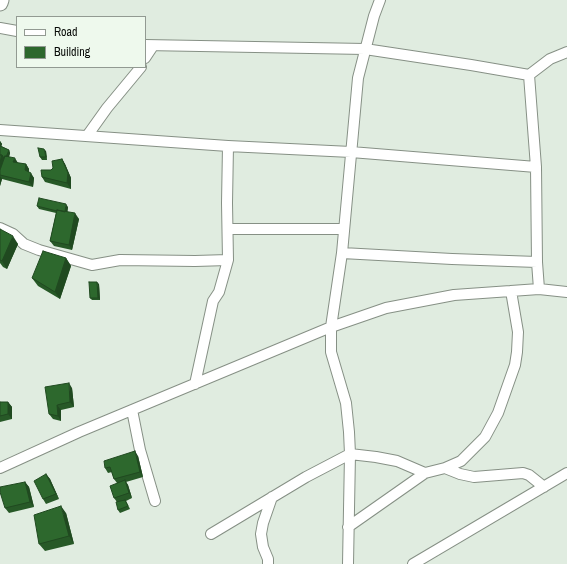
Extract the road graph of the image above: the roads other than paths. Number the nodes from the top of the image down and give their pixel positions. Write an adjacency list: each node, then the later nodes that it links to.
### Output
1 (1, 0): 3 (street)
2 (380, 0): 7 (street)
3 (0, 3)
4 (0, 28): 5 (street)
5 (16, 30)
6 (149, 46): 7 (street)
7 (365, 49): 10 (street); 14 (street)
8 (567, 52): 10 (street)
9 (140, 68): 12 (street)
10 (529, 75): 15 (street)
11 (0, 130): 12 (street)
12 (87, 136): 13 (street)
13 (228, 146): 14 (street); 17 (street)
14 (350, 152): 15 (street); 18 (street)
15 (536, 167): 21 (street)
16 (0, 228): 20 (street)
17 (228, 229): 18 (street); 20 (street)
18 (344, 229): 19 (street)
19 (342, 253): 21 (street); 25 (street)
20 (228, 260): 26 (street)
21 (537, 262): 22 (street)
22 (539, 289): 23 (street); 24 (street)
23 (511, 291): 25 (street); 30 (street)
24 (567, 292)
25 (331, 327): 26 (street); 28 (street)
26 (195, 384): 27 (street)
27 (132, 410): 29 (street); 35 (street)
28 (350, 454): 31 (street); 34 (street); 36 (street)
29 (0, 468)
30 (445, 468): 31 (street); 33 (street)
31 (425, 473): 36 (street)
32 (567, 474): 33 (street)
33 (544, 487): 40 (street)
34 (272, 497): 37 (street); 38 (street)
35 (155, 501)
36 (348, 527): 39 (street)
37 (211, 534)
38 (268, 564)
39 (348, 564)
40 (413, 564)

